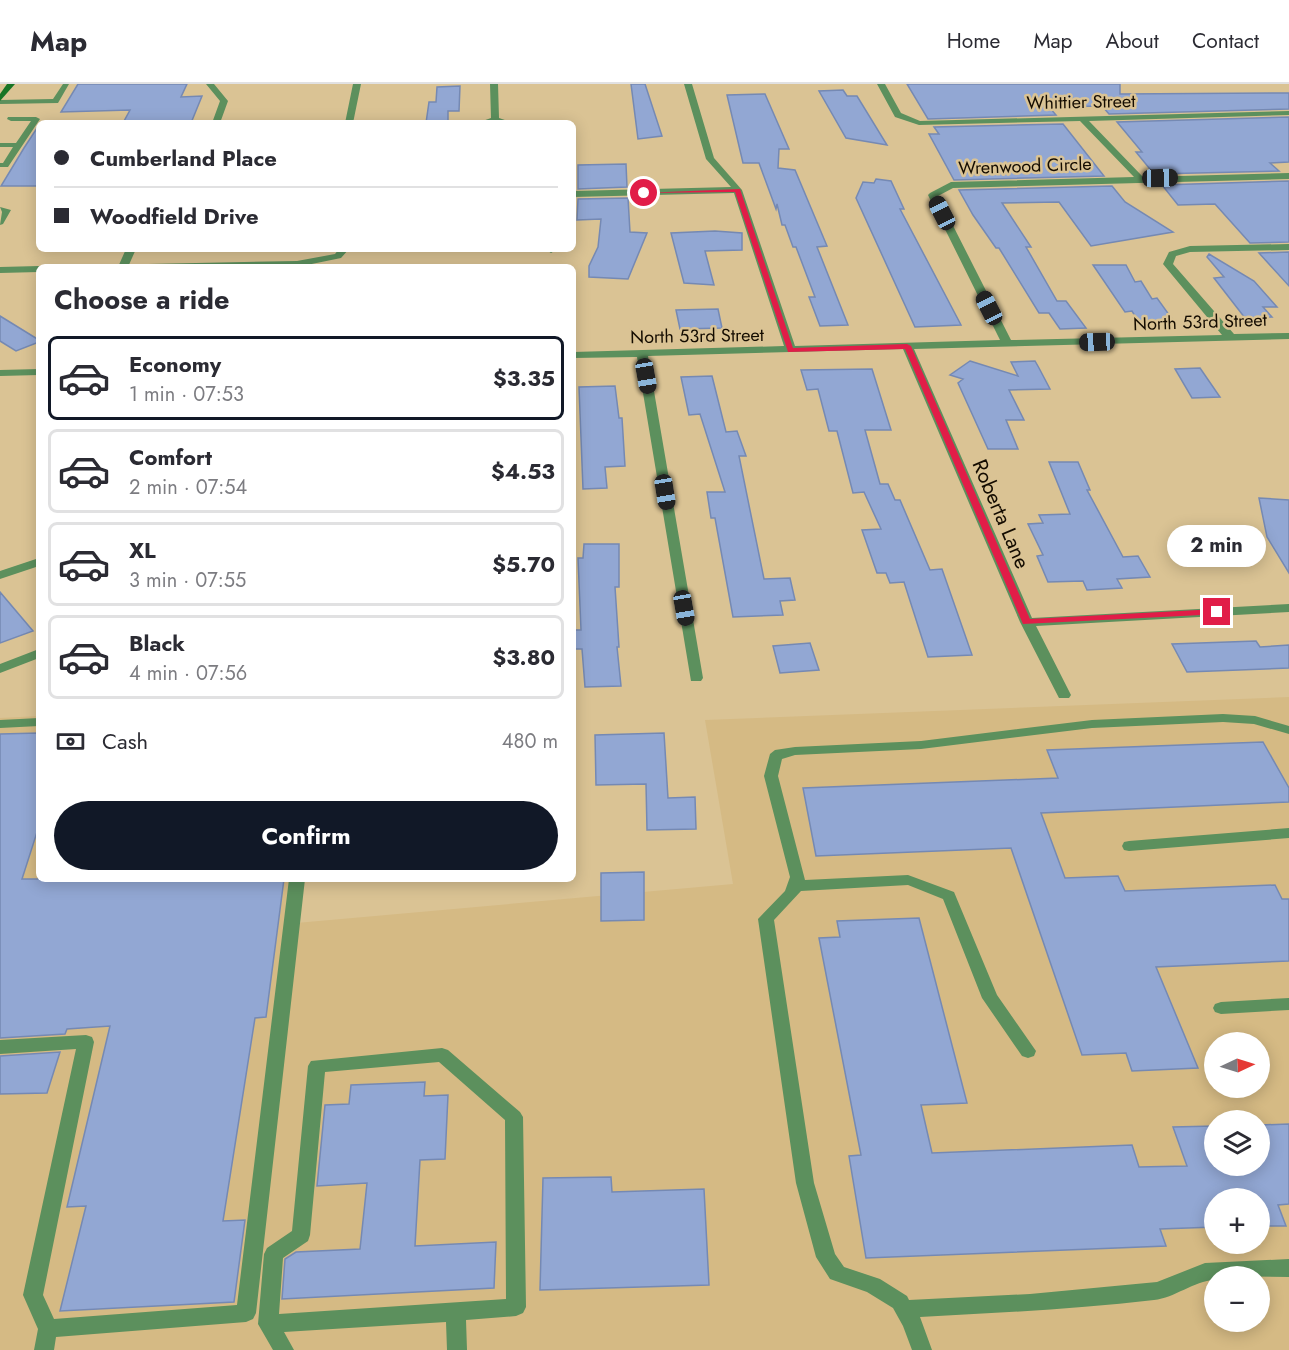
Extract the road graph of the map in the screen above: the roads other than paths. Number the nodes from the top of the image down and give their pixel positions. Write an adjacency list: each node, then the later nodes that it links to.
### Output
1 (11, 84): 8 (street)
2 (66, 84): 8 (lane)
3 (210, 84): 12 (street)
4 (357, 84): 13 (street)
5 (494, 84): 14 (street)
6 (688, 84): 20 (street)
7 (881, 84): 10 (street, Whittier Street)
8 (0, 100)
9 (1289, 113): 10 (street, Whittier Street)
10 (1082, 118): 19 (street)
11 (10, 120): 16 (lane)
12 (217, 120)
13 (350, 120)
14 (495, 120)
15 (0, 145): 16 (lane)
16 (19, 145): 17 (lane)
17 (2, 168)
18 (1289, 176): 19 (street, Wrenwood Circle)
19 (1139, 178): 33 (street, Wrenwood Circle)
20 (738, 190): 21 (street); 35 (street)
21 (576, 194)
22 (0, 209): 23 (lane)
23 (0, 222)
24 (1289, 247): 32 (street)
25 (324, 252): 27 (street)
26 (341, 252): 27 (street)
27 (320, 261): 28 (street)
28 (297, 264)
29 (36, 269): 30 (street)
30 (0, 270)
31 (1289, 336): 32 (street, North 53rd Street)
32 (1231, 338): 33 (street, North 53rd Street)
33 (1008, 345): 34 (street, North 53rd Street)
34 (907, 346): 35 (street, North 53rd Street); 43 (street, Roberta Lane)
35 (791, 350): 36 (street, North 53rd Street)
36 (642, 353): 37 (street, North 53rd Street); 46 (street)
37 (576, 355)
38 (36, 372): 39 (street)
39 (0, 373)
40 (36, 563): 41 (street)
41 (0, 575)
42 (1289, 608): 43 (street)
43 (1027, 622): 47 (street, Roberta Lane)
44 (36, 654): 45 (street)
45 (0, 669)
46 (696, 678)
47 (1064, 695)
48 (36, 722): 49 (lane)
49 (0, 724)
50 (1289, 730): 54 (lane)
51 (1289, 833): 52 (lane)
52 (1129, 846)
53 (297, 882): 63 (lane)
54 (797, 886): 58 (lane); 60 (lane)
55 (1289, 1004): 56 (lane)
56 (1221, 1008)
57 (0, 1047): 63 (lane)
58 (1028, 1051)
59 (1289, 1268): 60 (lane)
60 (904, 1309): 67 (lane)
61 (456, 1312): 62 (lane); 62 (lane); 66 (lane)
62 (268, 1324): 65 (lane)
63 (48, 1329): 64 (lane)
64 (44, 1350)
65 (284, 1350)
66 (457, 1350)
67 (922, 1350)

